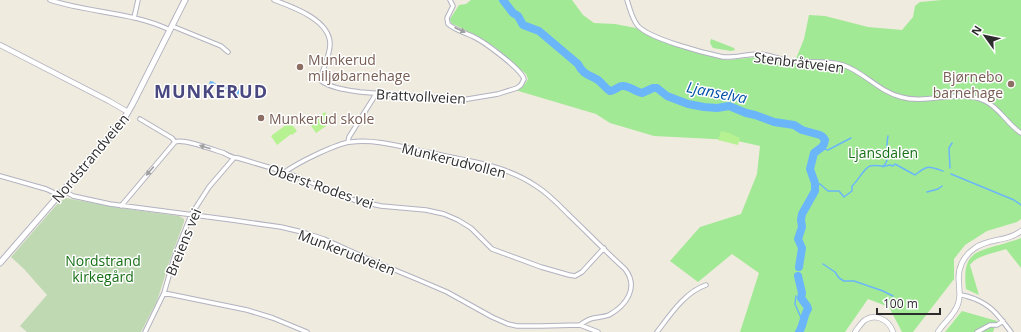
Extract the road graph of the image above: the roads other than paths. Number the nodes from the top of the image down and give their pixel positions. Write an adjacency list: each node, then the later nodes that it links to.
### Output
1 (50, 0): 7 (street)
2 (138, 0): 7 (street)
3 (185, 0): 8 (main road, Nordstrandveien)
4 (274, 0): 11 (street, Brattvollveien)
5 (450, 0): 11 (street, Brattvollveien, one-way to 11)
6 (627, 0): 14 (street, Stenbråtveien)
7 (134, 18): 8 (street)
8 (171, 28): 10 (street); 12 (main road, Nordstrandveien)
9 (0, 45): 12 (street)
10 (228, 52)
11 (376, 94): 16 (street)
12 (128, 112): 20 (main road, Nordstrandveien)
13 (140, 119): 15 (street)
14 (1021, 133)
15 (175, 142): 17 (street, Oberst Rodes vei, one-way to 15); 21 (street, one-way to 21)
16 (348, 142): 18 (street, Munkerudvollen); 24 (street, Munkerudvollen)
17 (233, 159): 18 (street, Oberst Rodes vei); 22 (street, Breiens vei)
18 (285, 172): 24 (street, Oberst Rodes vei)
19 (0, 176): 20 (street, Munkerudveien)
20 (61, 192): 21 (street, Munkerudveien); 25 (main road, Nordstrandveien)
21 (121, 206): 22 (street, Munkerudveien)
22 (191, 215): 27 (street, Breiens vei); 30 (street, Munkerudveien)
23 (1021, 231): 28 (street)
24 (604, 248): 30 (street, Munkerudvollen)
25 (0, 262)
26 (706, 284): 34 (street)
27 (164, 293): 31 (street, Breiens vei); 32 (street)
28 (960, 295): 29 (street); 37 (street)
29 (1003, 321): 38 (street); 39 (street)
30 (578, 327): 33 (street, Munkerudveien)
31 (145, 332)
32 (307, 332)
33 (598, 332)
34 (657, 332)
35 (855, 332): 36 (street)
36 (893, 332)
37 (938, 332)
38 (977, 332)
39 (1011, 332)

